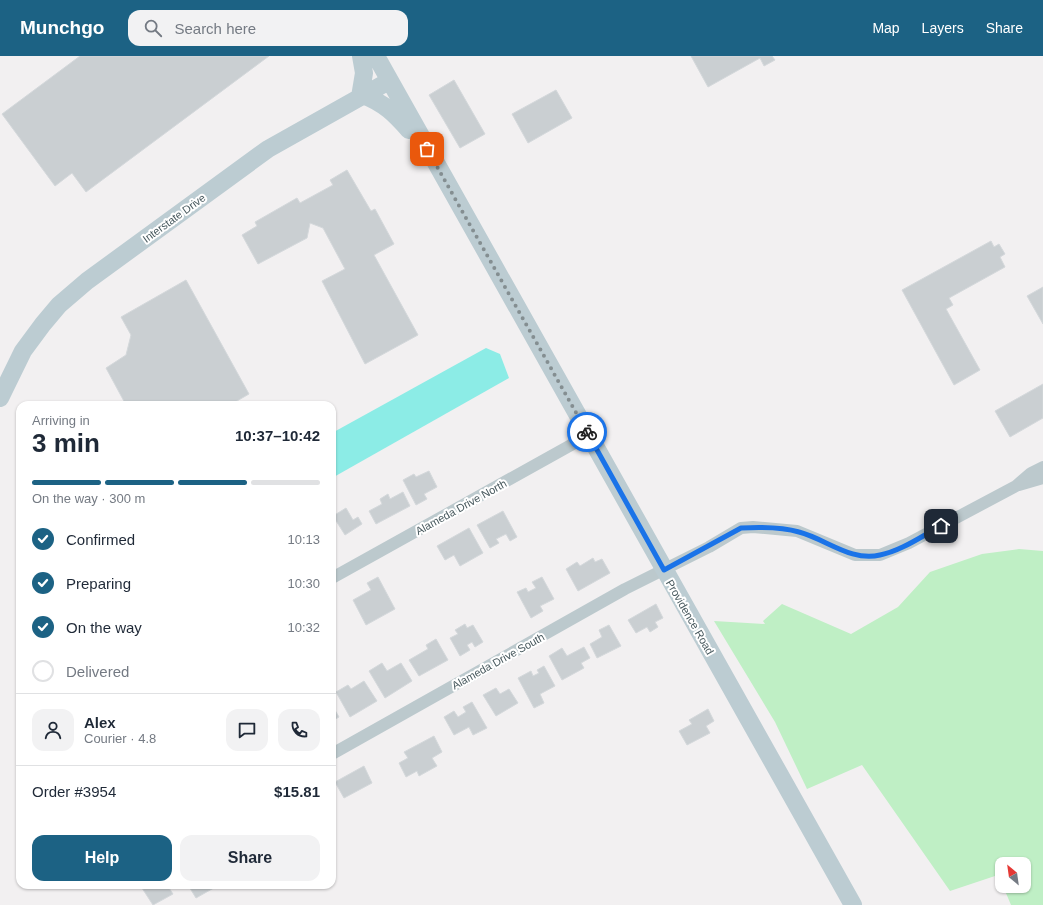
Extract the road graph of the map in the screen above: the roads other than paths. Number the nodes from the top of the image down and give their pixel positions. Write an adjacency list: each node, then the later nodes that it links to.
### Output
1 (361, 56): 4 (street)
2 (376, 56): 3 (street, Providence Road)
3 (389, 80): 4 (street, Interstate Drive); 5 (street, Providence Road)
4 (362, 96): 5 (street); 6 (street, Interstate Drive)
5 (442, 176): 7 (street, Providence Road)
6 (0, 398)
7 (589, 435): 11 (street, Providence Road); 12 (street, Alameda Drive North)
8 (1043, 467): 10 (street)
9 (1043, 478): 10 (street)
10 (1016, 486): 11 (street, Alameda Drive South)
11 (664, 570): 13 (street, Alameda Drive South); 14 (street, Providence Road)
12 (336, 576)
13 (336, 752)
14 (853, 905)

